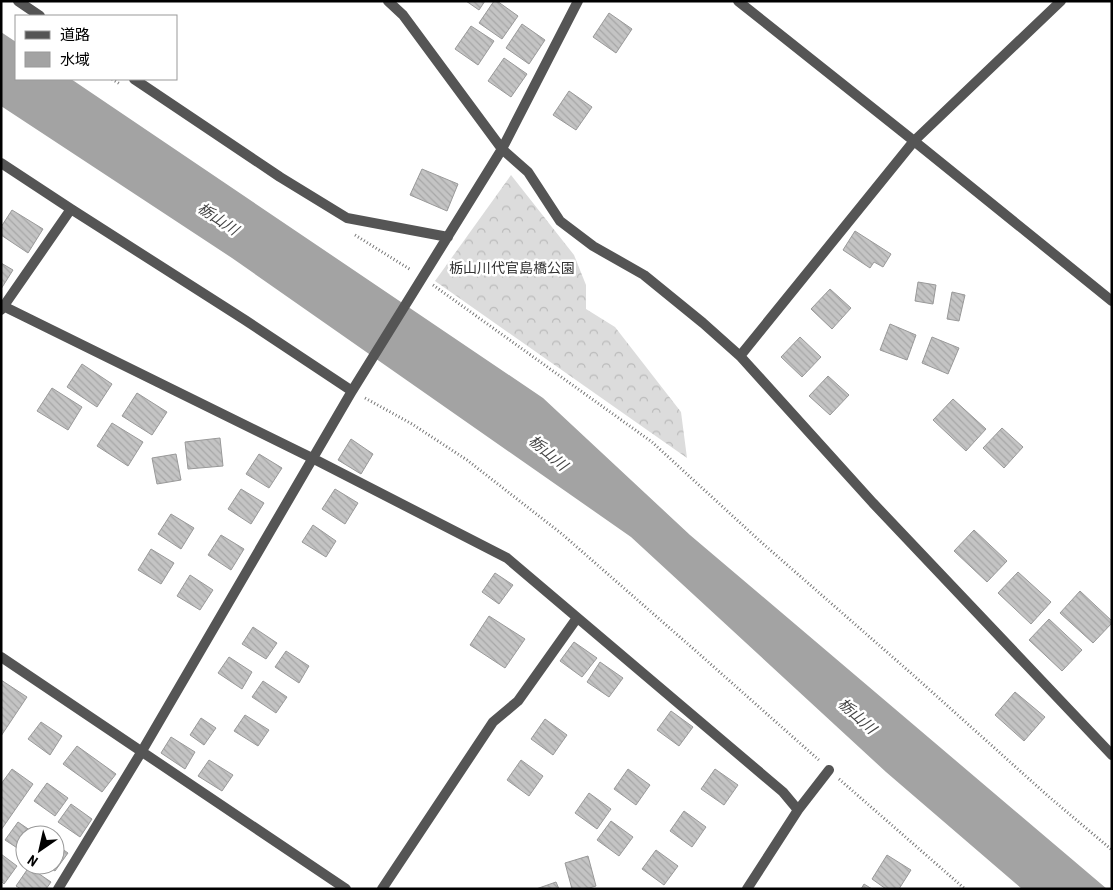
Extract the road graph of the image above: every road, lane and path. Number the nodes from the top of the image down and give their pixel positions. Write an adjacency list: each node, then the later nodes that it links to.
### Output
1 (18, 1): 6 (street)
2 (388, 1): 9 (street)
3 (578, 1): 9 (street)
4 (738, 1): 8 (street)
5 (1061, 1): 8 (street)
6 (39, 15)
7 (135, 80): 12 (street)
8 (914, 141): 14 (street); 16 (street)
9 (502, 149): 12 (street); 16 (street)
10 (1, 163): 11 (street)
11 (71, 210): 15 (street); 17 (street)
12 (448, 237): 13 (street)
13 (422, 277): 17 (street); 25 (path)
14 (1112, 301)
15 (2, 307): 18 (street)
16 (740, 356): 22 (street)
17 (352, 391): 18 (street); 23 (path)
18 (314, 459): 19 (street); 21 (street)
19 (577, 618): 24 (street); 28 (street)
20 (1, 657): 21 (street)
21 (142, 751): 26 (street); 27 (street)
22 (1112, 755)
23 (829, 770): 24 (street); 30 (path)
24 (798, 810): 29 (street)
25 (1112, 850)
26 (58, 889)
27 (346, 889)
28 (382, 889)
29 (747, 889)
30 (965, 889)

